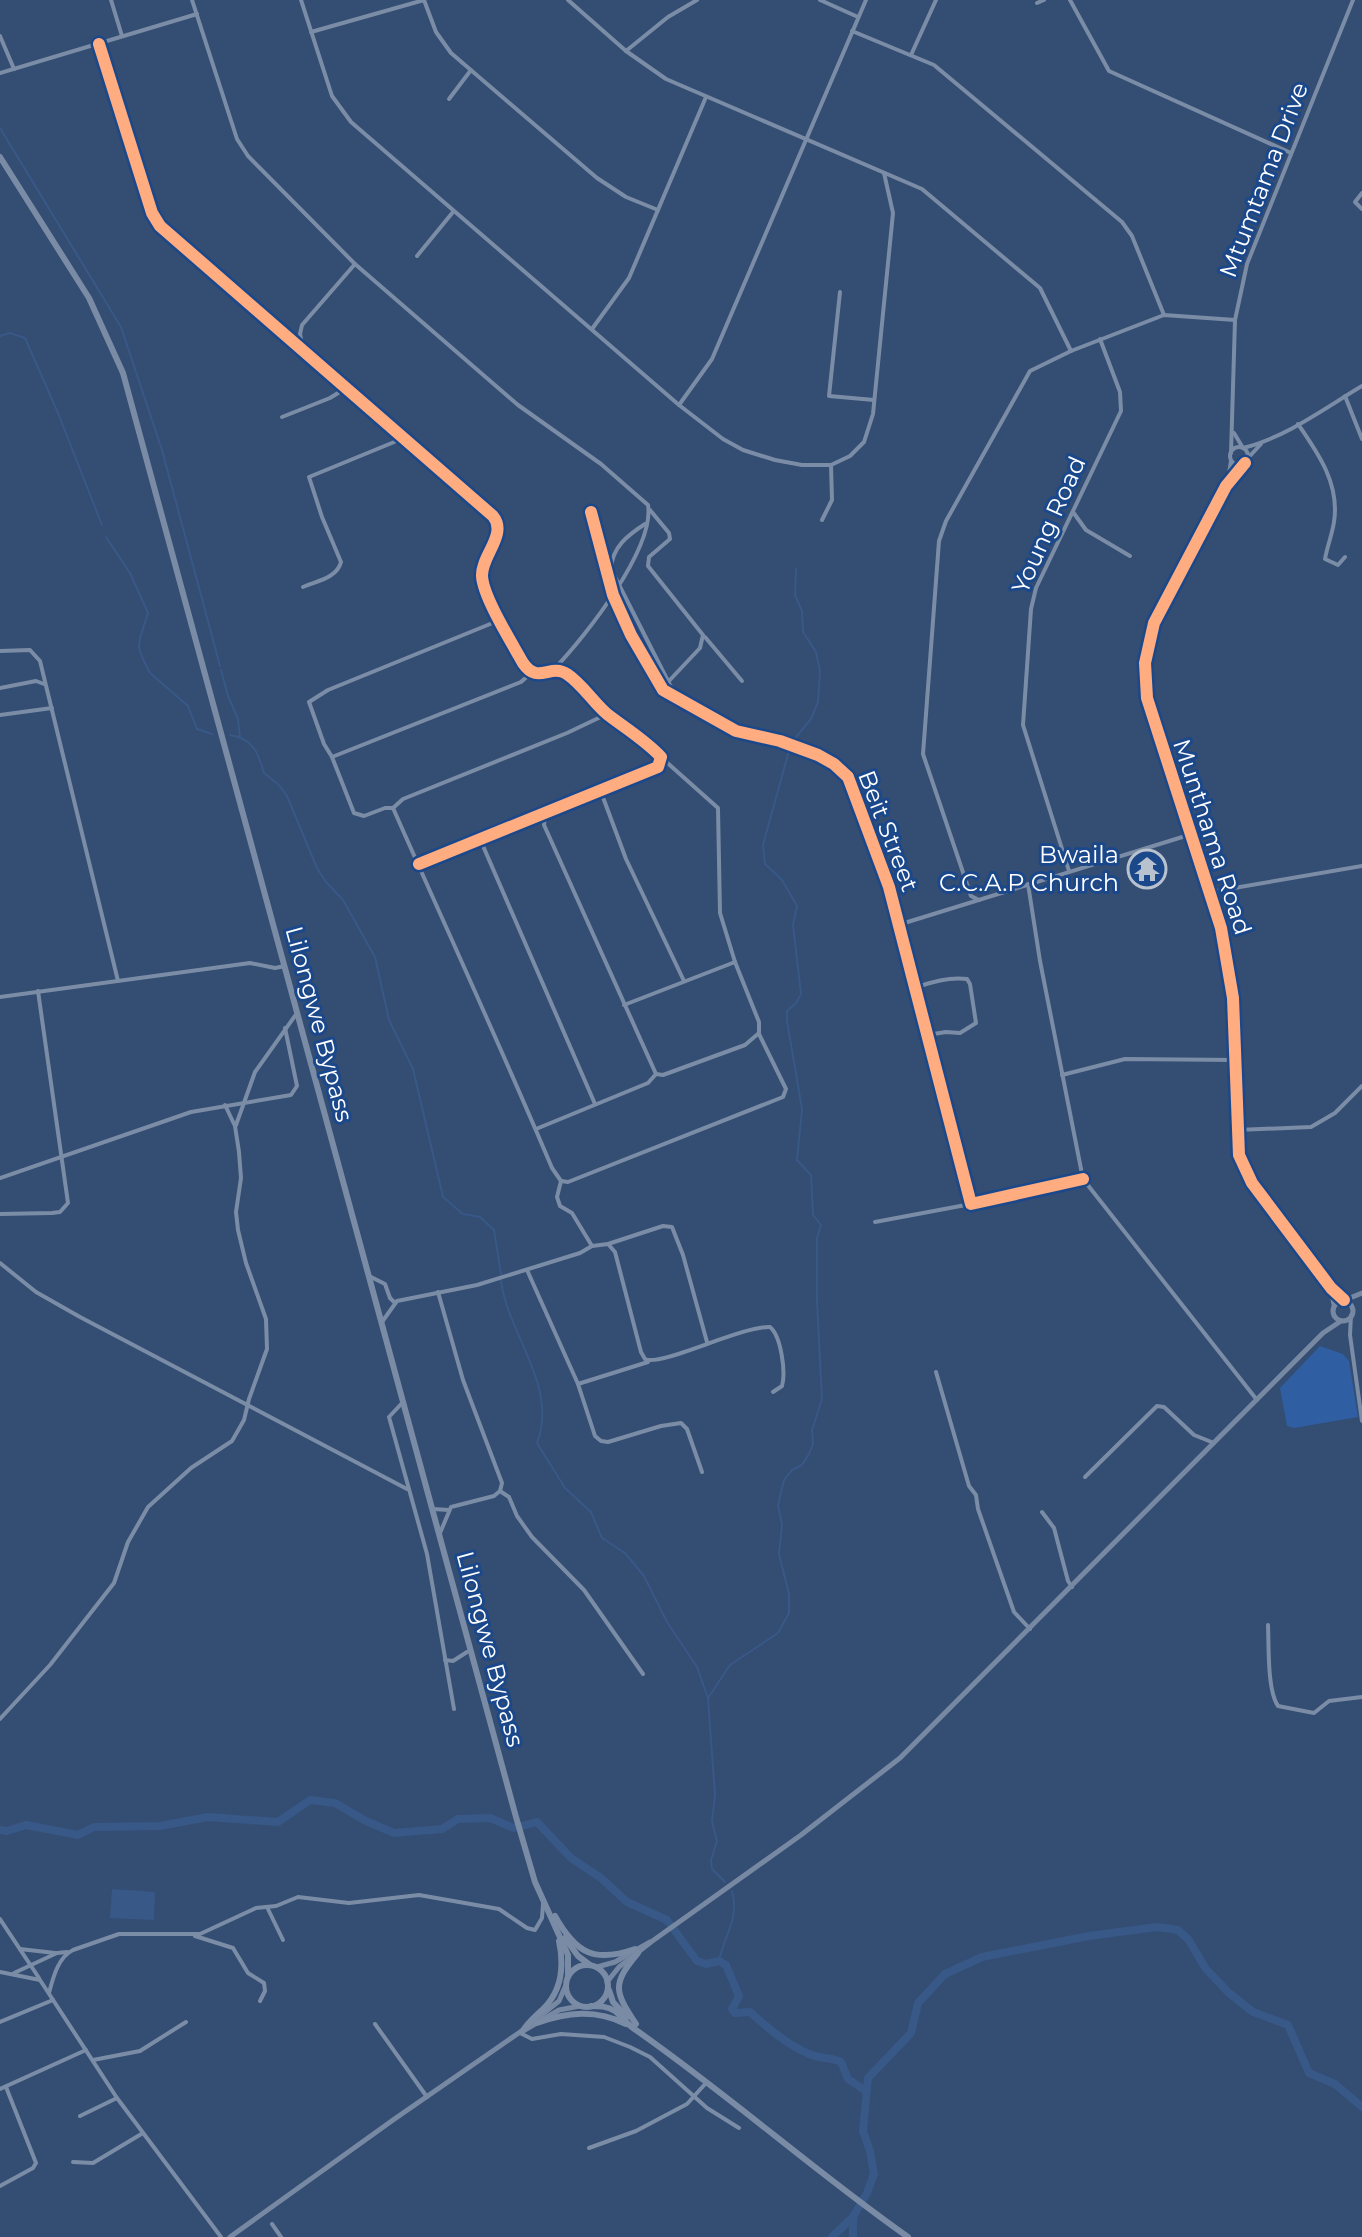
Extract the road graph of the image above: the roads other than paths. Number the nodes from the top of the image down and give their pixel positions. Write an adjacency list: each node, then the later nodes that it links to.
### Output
1 (111, 0): 19 (street)
2 (192, 0): 14 (street)
3 (301, 0): 17 (street)
4 (424, 0): 17 (street); 24 (street)
5 (568, 0): 21 (street)
6 (697, 0): 21 (street)
7 (820, 0): 15 (street)
8 (866, 0): 15 (street)
9 (936, 0): 22 (street)
10 (1044, 0): 13 (street)
11 (1070, 0): 29 (street)
12 (1353, 0): 29 (street, Mtumtama Drive)
13 (1037, 3)
14 (197, 14): 19 (street); 37 (street)
15 (858, 17): 16 (street)
16 (852, 31): 22 (street); 28 (street)
17 (311, 32): 35 (street)
18 (0, 36): 23 (street)
19 (122, 36): 20 (street)
20 (99, 44): 23 (street); 43 (street)
21 (626, 51): 26 (street)
22 (911, 55): 39 (street)
23 (14, 69): 25 (street)
24 (471, 70): 27 (street); 34 (street)
25 (0, 73)
26 (706, 97): 28 (street); 34 (street)
27 (449, 99)
28 (804, 140): 31 (street); 49 (street)
29 (1291, 153): 40 (street, Mtumtama Drive)
30 (0, 157): 99 (main road, Lilongwe Bypass)
31 (884, 173): 44 (street); 48 (street)
32 (1362, 193): 33 (street)
33 (1362, 209)
34 (658, 210): 41 (street)
35 (453, 212): 36 (street); 41 (street)
36 (417, 256)
37 (355, 264): 43 (street); 61 (street)
38 (840, 292): 48 (street)
39 (1164, 315): 40 (street); 42 (street)
40 (1235, 320): 52 (street, Mtumtama Drive)
41 (592, 329): 49 (street)
42 (1100, 339): 44 (street); 63 (street, Young Road)
43 (304, 351): 46 (street)
44 (1071, 351): 96 (street)
45 (1362, 386): 47 (street)
46 (346, 388): 50 (street); 53 (street)
47 (1345, 396): 51 (street); 54 (street)
48 (874, 400): 59 (street)
49 (679, 405): 59 (street)
50 (282, 417)
51 (1298, 424): 55 (street); 67 (street)
52 (1233, 427): 56 (street); 57 (street, Mtumtama Drive)
53 (404, 438): 68 (street); 71 (street)
54 (1362, 439)
55 (1266, 440): 56 (street); 58 (street)
56 (1243, 448): 57 (street); 58 (street)
57 (1231, 456): 58 (street); 60 (street, Mtumtama Drive)
58 (1246, 461): 60 (street)
59 (831, 465): 64 (street)
60 (1226, 486): 89 (street, Munthama Road)
61 (649, 509): 65 (street); 72 (street)
62 (591, 512): 70 (street, Beit Street)
63 (1073, 512): 66 (street); 93 (street, Young Road)
64 (822, 520)
65 (646, 523): 69 (street); 69 (street)
66 (1130, 556)
67 (1345, 557)
68 (303, 587)
69 (619, 587): 70 (street); 77 (street)
70 (613, 595): 74 (street); 80 (street, Beit Street)
71 (500, 620): 75 (street); 84 (street)
72 (703, 635): 76 (street); 77 (street)
73 (0, 651): 78 (street)
74 (554, 670): 75 (street); 82 (street)
75 (531, 672): 84 (street)
76 (742, 681)
77 (668, 682): 80 (street)
78 (44, 684): 79 (street); 81 (street)
79 (0, 688)
80 (689, 705): 97 (street, Beit Street)
81 (52, 708): 83 (street); 100 (street)
82 (607, 714): 85 (street); 87 (street)
83 (0, 715)
84 (332, 757): 87 (street)
85 (661, 757): 86 (street); 98 (street)
86 (601, 792): 88 (street); 101 (street)
87 (393, 808): 91 (street)
88 (546, 813): 90 (street); 105 (street)
89 (1192, 834): 93 (street, Beit Street); 95 (street, Munthama Road)
90 (480, 839): 91 (street); 115 (street)
91 (419, 864): 118 (street)
92 (1362, 866): 95 (street)
93 (1069, 871): 94 (street, Beit Street)
94 (1028, 884): 96 (street, Beit Street); 112 (street)
95 (1210, 892): 110 (street, Munthama Road)
96 (979, 900): 97 (street, Beit Street)
97 (898, 925): 102 (street)
98 (735, 962): 101 (street); 108 (street)
99 (285, 966): 100 (street); 106 (main road, Lilongwe Bypass)
100 (118, 981): 103 (street)
101 (684, 981): 105 (street)
102 (914, 988): 109 (street); 109 (street)
103 (38, 991): 104 (street); 120 (street)
104 (0, 997)
105 (624, 1005): 111 (street)
106 (297, 1013): 107 (street); 131 (main road, Lilongwe Bypass)
107 (285, 1028): 114 (street); 114 (street)
108 (759, 1033): 111 (street); 123 (street)
109 (927, 1035): 124 (street)
110 (1237, 1060): 112 (street); 119 (street, Munthama Road)
111 (656, 1074): 115 (street)
112 (1062, 1075): 122 (street)
113 (1362, 1086): 119 (street)
114 (242, 1103): 116 (street); 117 (street)
115 (595, 1104): 118 (street)
116 (225, 1105): 117 (street); 120 (street)
117 (235, 1126): 150 (street)
118 (536, 1129): 123 (street)
119 (1237, 1130): 132 (street, Munthama Road)
120 (62, 1156): 121 (street); 125 (street)
121 (0, 1178)
122 (1083, 1179): 124 (street); 148 (street)
123 (561, 1181): 128 (street)
124 (971, 1204): 126 (street)
125 (0, 1214)
126 (875, 1222)
127 (608, 1244): 128 (street); 143 (street); 144 (street)
128 (592, 1246): 130 (street)
129 (0, 1263): 150 (street)
130 (527, 1270): 133 (street); 146 (street)
131 (369, 1276): 136 (street); 140 (main road, Lilongwe Bypass)
132 (1331, 1288): 135 (street, Munthama Road); 137 (street, Munthama Road)
133 (438, 1292): 136 (street); 156 (street)
134 (1362, 1294): 135 (main road); 138 (main road)
135 (1344, 1300): 137 (main road); 138 (main road)
136 (395, 1303): 140 (street)
137 (1334, 1310): 139 (main road); 141 (main road)
138 (1352, 1313): 139 (main road); 142 (street)
139 (1341, 1321): 141 (main road); 142 (street)
140 (382, 1323): 149 (main road, Lilongwe Bypass)
141 (1323, 1333): 148 (main road)
142 (1350, 1335): 151 (street)
143 (707, 1342): 144 (street); 147 (street)
144 (648, 1362): 146 (street)
145 (936, 1372): 163 (street)
146 (578, 1384): 153 (street)
147 (773, 1392)
148 (1257, 1400): 152 (main road)
149 (403, 1402): 155 (street); 157 (main road, Lilongwe Bypass)
150 (248, 1405): 155 (street); 169 (street)
151 (1362, 1421)
152 (1214, 1443): 154 (street); 161 (main road)
153 (702, 1472)
154 (1085, 1477)
155 (407, 1489): 165 (street)
156 (500, 1491): 158 (street); 166 (street)
157 (433, 1509): 158 (street); 160 (main road, Lilongwe Bypass)
158 (449, 1510): 160 (street)
159 (1042, 1512): 161 (street)
160 (440, 1533): 170 (main road, Lilongwe Bypass)
161 (1072, 1587): 163 (main road)
162 (1268, 1625): 167 (street)
163 (1030, 1629): 177 (main road)
164 (467, 1652): 165 (street)
165 (443, 1658): 168 (street)
166 (643, 1674)
167 (1362, 1697)
168 (454, 1709)
169 (0, 1719)
170 (543, 1901): 171 (street); 173 (main road, Lilongwe Bypass); 177 (main road)
171 (267, 1907): 174 (street); 175 (street)
172 (0, 1919): 176 (street)
173 (555, 1925): 181 (main road, Lilongwe Bypass); 184 (main road, Lilongwe Bypass); 198 (main road)
174 (193, 1935): 178 (street); 190 (street)
175 (283, 1940)
176 (18, 1948): 179 (street); 180 (street)
177 (637, 1951): 181 (main road); 186 (main road); 197 (main road)
178 (67, 1952): 179 (street); 188 (street)
179 (57, 1953): 180 (street)
180 (29, 1964): 183 (street); 185 (street)
181 (593, 1966): 184 (main road); 186 (main road)
182 (0, 1972): 183 (street)
183 (13, 1973): 185 (street)
184 (568, 1976): 187 (main road)
185 (40, 1980): 188 (street)
186 (608, 1984): 192 (main road); 197 (main road)
187 (565, 1987): 191 (main road); 198 (main road)
188 (49, 1993): 189 (street)
189 (54, 2000): 193 (street); 199 (street)
190 (260, 2001)
191 (580, 2006): 192 (main road); 195 (main road)
192 (591, 2006): 197 (main road)
193 (0, 2022)
194 (186, 2022): 200 (street)
195 (537, 2023): 197 (main road); 198 (main road)
196 (375, 2024): 205 (street)
197 (634, 2026): 201 (main road)
198 (521, 2033): 204 (street); 205 (main road)
199 (86, 2050): 200 (street); 202 (street)
200 (93, 2060): 206 (street)
201 (707, 2081): 204 (street); 217 (main road)
202 (6, 2087): 203 (street); 212 (street)
203 (0, 2089)
204 (694, 2096): 208 (street); 210 (street)
205 (427, 2097): 215 (main road)
206 (117, 2098): 207 (street); 209 (street)
207 (80, 2116)
208 (739, 2128)
209 (143, 2133): 211 (street); 214 (street)
210 (589, 2148)
211 (73, 2162)
212 (0, 2186)
213 (272, 2224): 216 (street)
214 (221, 2237)
215 (230, 2237)
216 (281, 2237)
217 (908, 2237)

